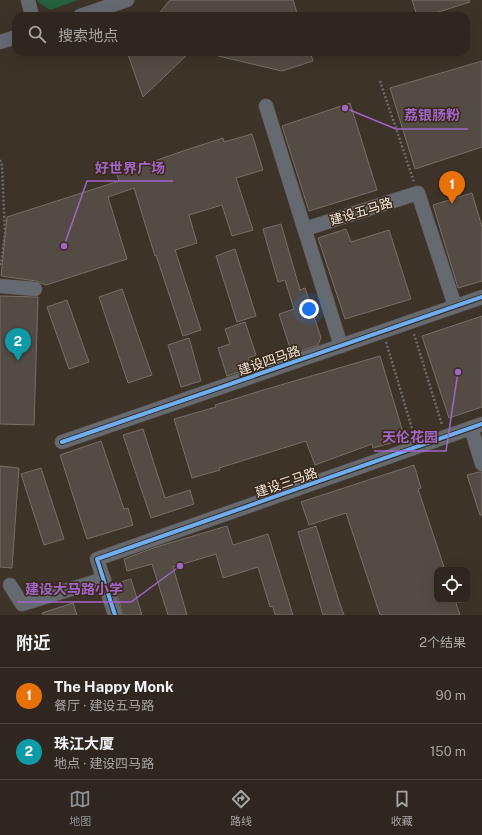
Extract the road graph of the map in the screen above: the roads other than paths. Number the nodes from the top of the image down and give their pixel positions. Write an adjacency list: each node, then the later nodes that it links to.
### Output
1 (28, 0): 3 (street)
2 (127, 0): 4 (street)
3 (31, 12)
4 (92, 12)
5 (12, 38): 6 (street)
6 (0, 42)
7 (266, 106): 8 (street)
8 (304, 229): 12 (street, 建设五马路); 13 (street)
9 (0, 286): 10 (street)
10 (35, 289)
11 (482, 297): 12 (street, 建设四马路)
12 (454, 306): 13 (street, 建设四马路)
13 (341, 346): 15 (street, 建设四马路)
14 (476, 426): 16 (street); 17 (street, 建设三马路)
15 (62, 442)
16 (482, 464)
17 (104, 579): 18 (street); 19 (street)
18 (10, 585)
19 (115, 615)

